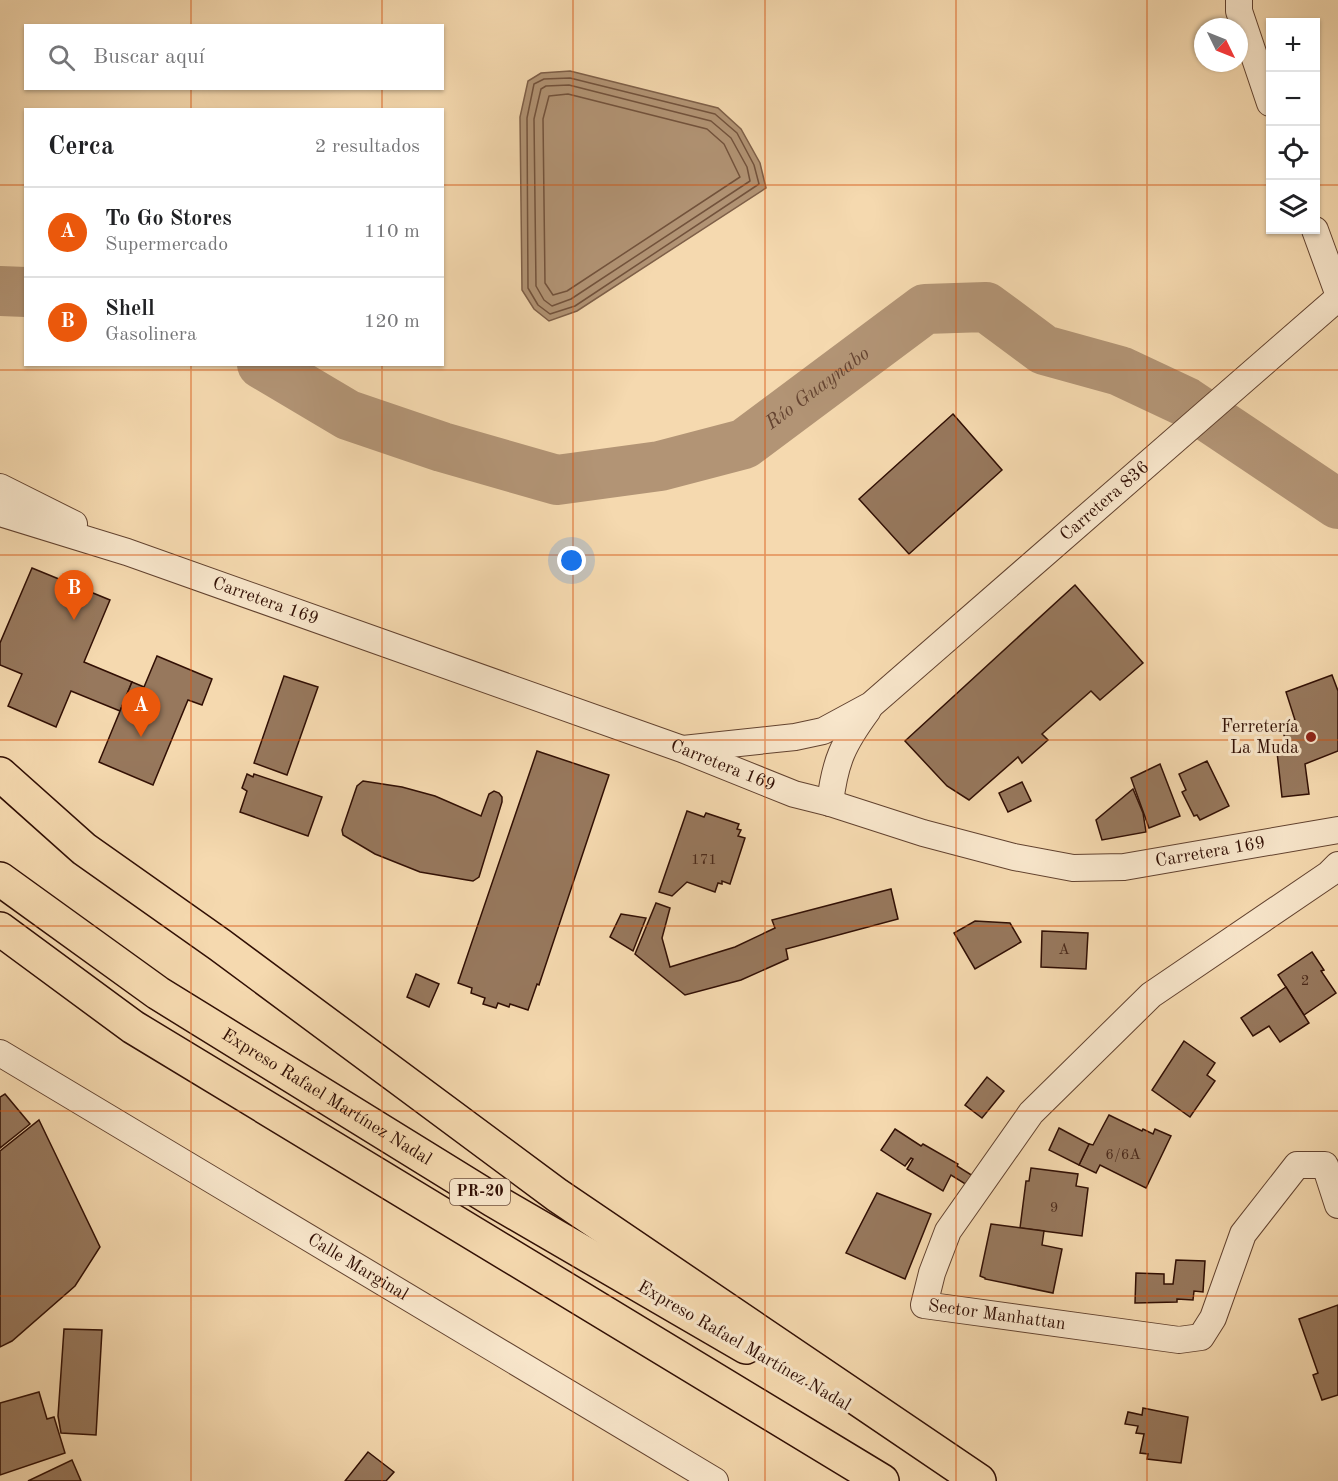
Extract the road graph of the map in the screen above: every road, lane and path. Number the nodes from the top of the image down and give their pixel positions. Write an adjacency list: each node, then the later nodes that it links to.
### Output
1 (1239, 0): 2 (street)
2 (1266, 91)
3 (1316, 234): 4 (street)
4 (1338, 293)
5 (1338, 298): 9 (street, Carretera 836)
6 (0, 487): 8 (street, Carretera 169)
7 (0, 513): 8 (street, Carretera 169)
8 (128, 552): 10 (street, Carretera 169)
9 (872, 705): 10 (street, Carretera 836); 12 (street, Carretera 836)
10 (682, 749): 12 (street, Carretera 169)
11 (0, 774): 21 (highway)
12 (830, 803): 13 (street, Carretera 169)
13 (1338, 830)
14 (1338, 865): 18 (street, Sector Manhattan)
15 (0, 879): 21 (highway, Expreso Rafael Martínez Nadal / PR-20)
16 (0, 929): 20 (highway, PR-20)
17 (0, 1053): 19 (street, Calle Marginal)
18 (1338, 1205)
19 (715, 1481)
20 (882, 1481)
21 (977, 1481)

